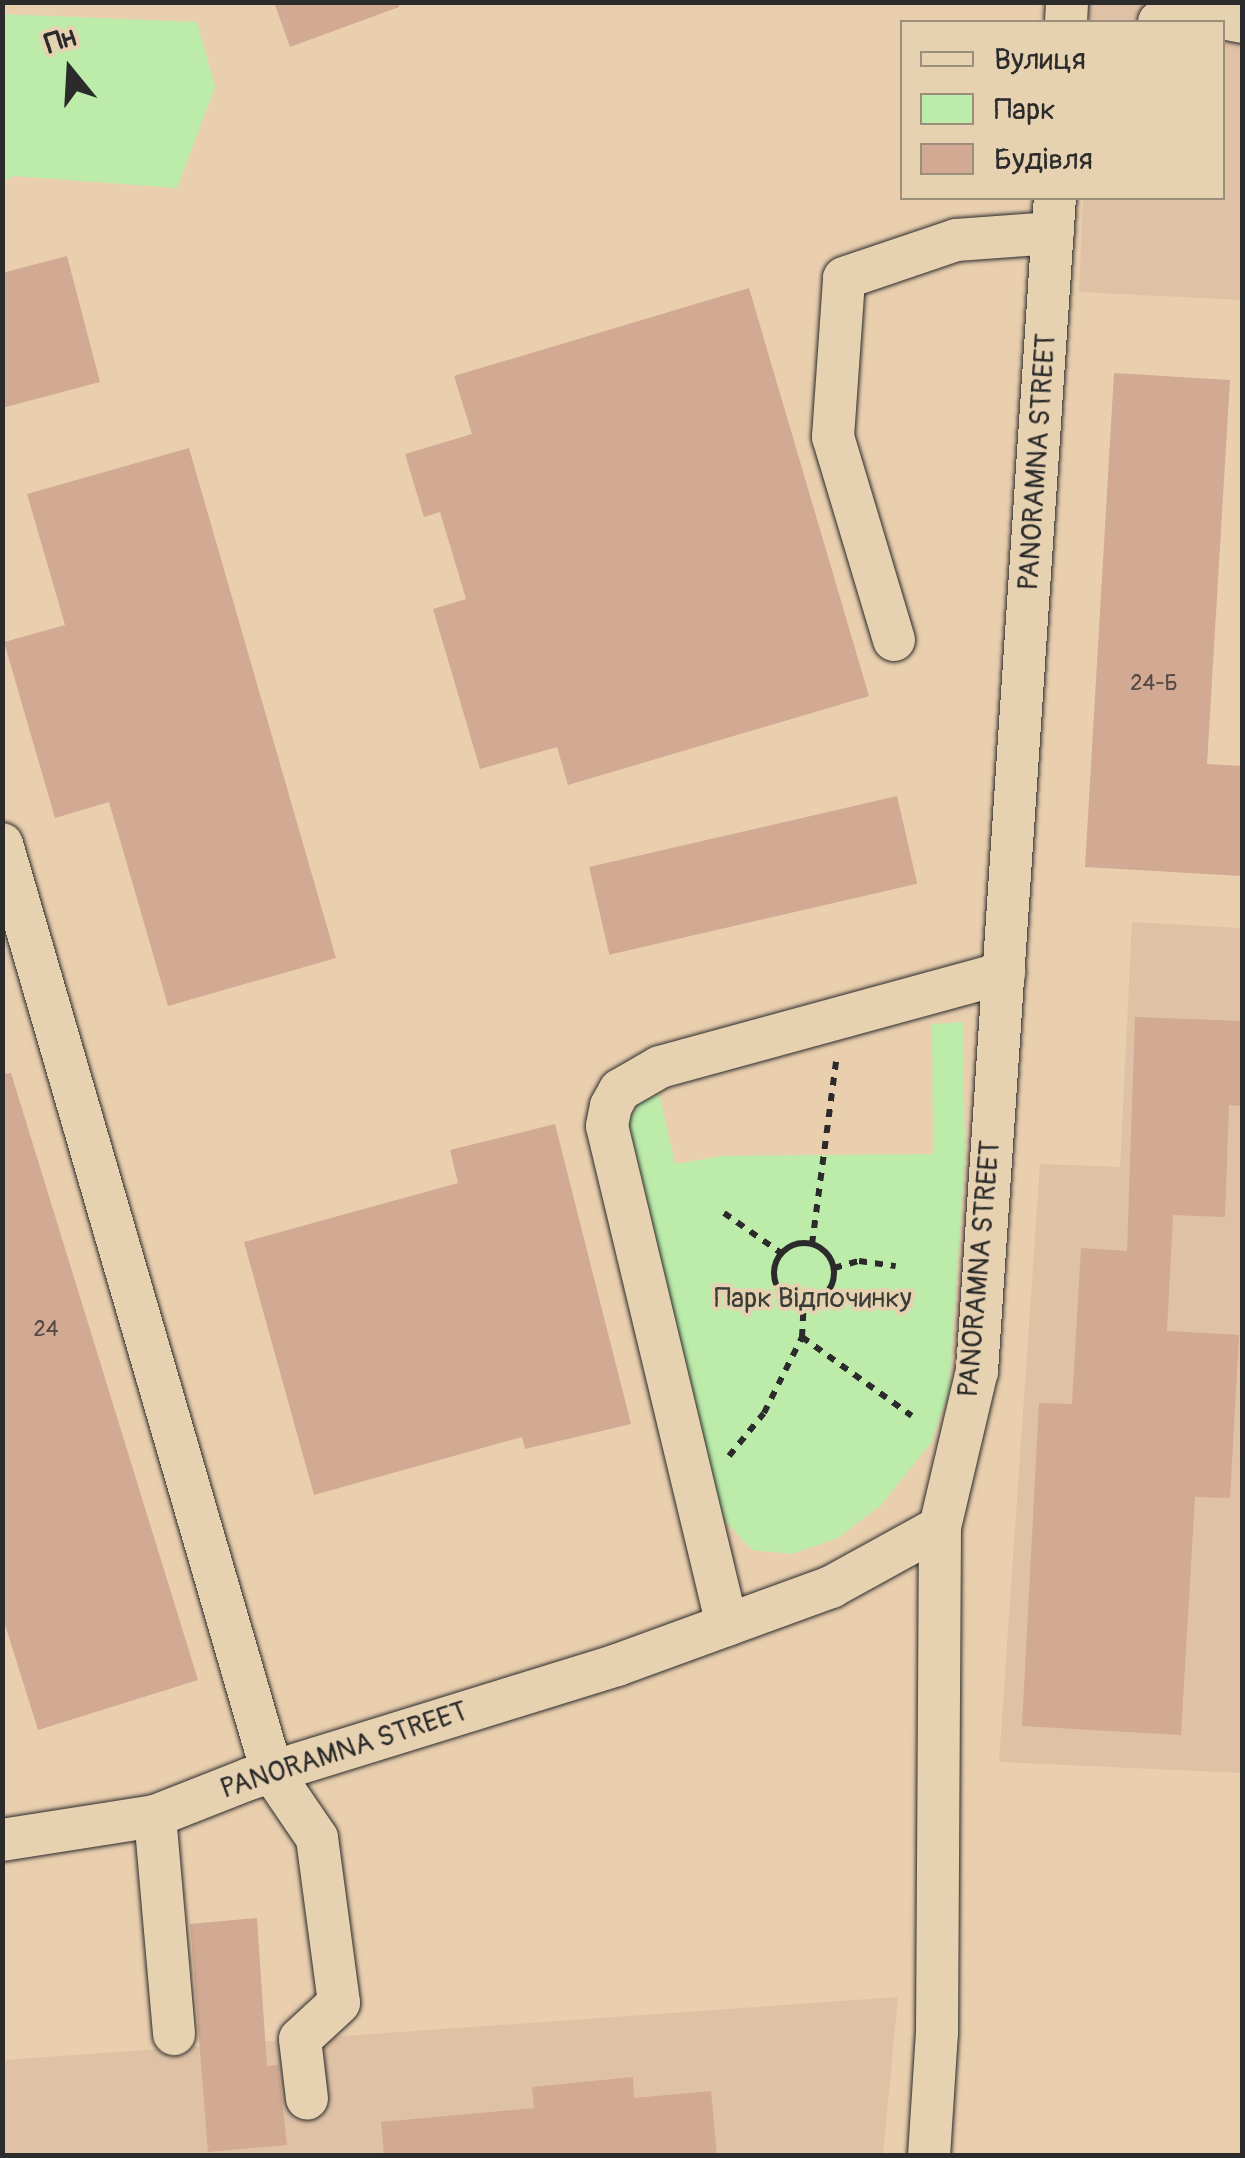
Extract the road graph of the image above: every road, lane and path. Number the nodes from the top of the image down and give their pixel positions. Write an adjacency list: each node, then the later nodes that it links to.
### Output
1 (1166, 20): 2 (street)
2 (1242, 22)
3 (1054, 215): 4 (street); 6 (street, PANORAMNA STREET)
4 (894, 640)
5 (2, 844): 19 (street)
6 (1004, 972): 7 (street); 17 (street, PANORAMNA STREET)
7 (840, 1017): 9 (path); 16 (street)
8 (724, 1213): 10 (path)
9 (812, 1244): 10 (path); 12 (path)
10 (780, 1252): 13 (path)
11 (896, 1266): 12 (path)
12 (834, 1268): 13 (path)
13 (804, 1303): 14 (path)
14 (802, 1337): 15 (path); 16 (path)
15 (912, 1416)
16 (694, 1486): 18 (street)
17 (940, 1527): 18 (street, PANORAMNA STREET); 24 (street)
18 (727, 1625): 19 (street, PANORAMNA STREET)
19 (272, 1772): 20 (street, PANORAMNA STREET); 23 (street)
20 (155, 1816): 21 (street, PANORAMNA STREET); 22 (street)
21 (2, 1840)
22 (174, 2034)
23 (307, 2099)
24 (929, 2156)

